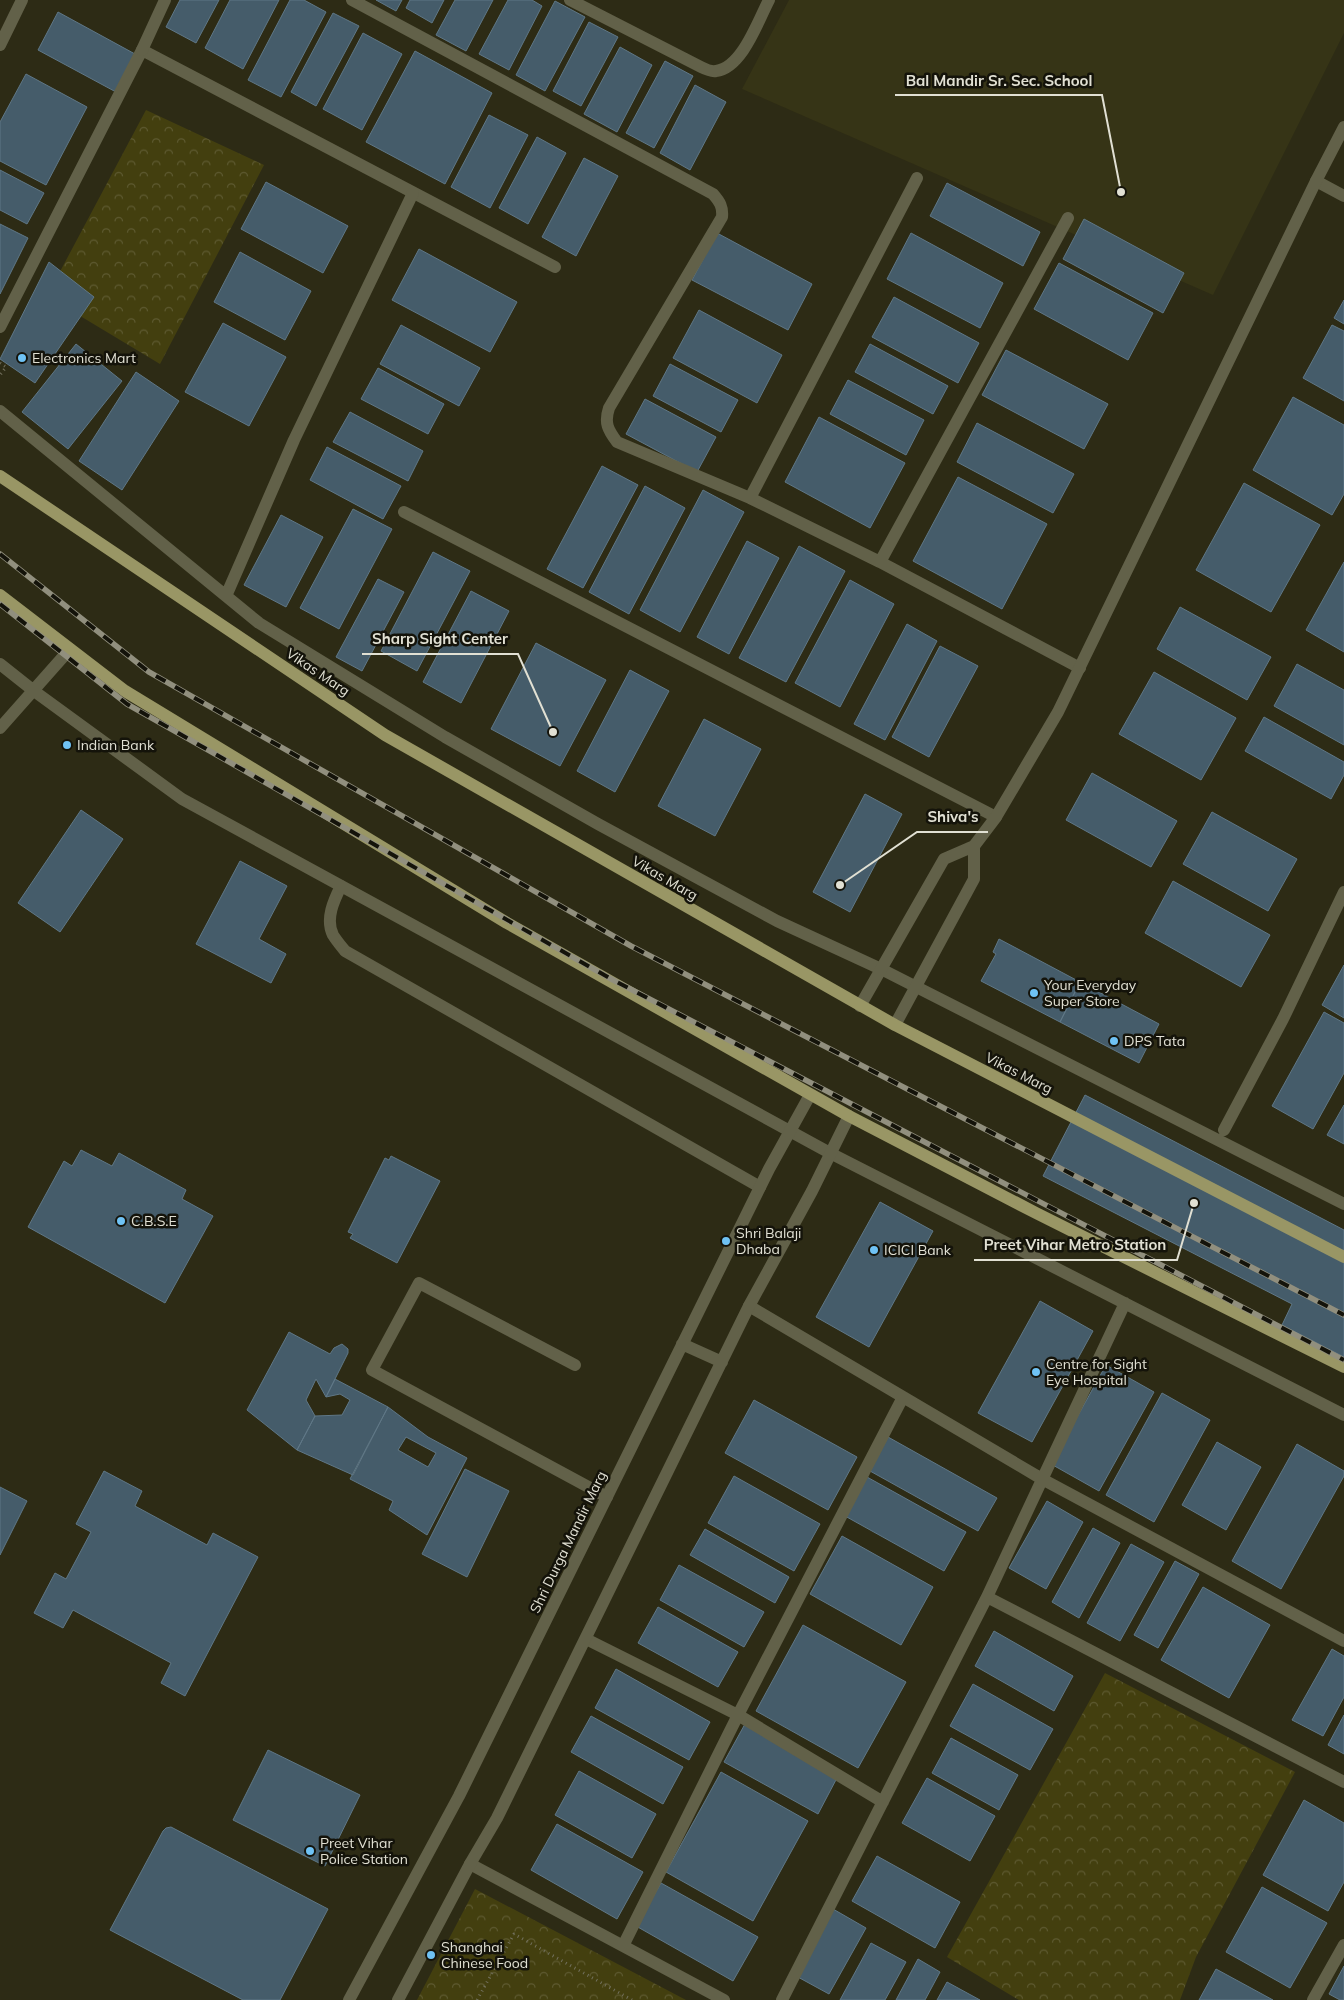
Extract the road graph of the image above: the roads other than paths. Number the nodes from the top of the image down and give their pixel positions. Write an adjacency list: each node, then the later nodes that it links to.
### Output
1 (22, 0): 6 (street)
2 (165, 0): 7 (street)
3 (352, 0): 18 (street)
4 (570, 0): 5 (street)
5 (769, 0)
6 (0, 45)
7 (142, 50): 11 (street); 15 (street)
8 (1344, 127): 10 (street)
9 (917, 178): 18 (street)
10 (1316, 181): 12 (street); 25 (street)
11 (413, 193): 14 (street); 22 (street)
12 (1344, 196)
13 (1068, 218): 20 (street)
14 (555, 267)
15 (0, 326)
16 (0, 411): 22 (street)
17 (0, 476): 34 (main road, Vikas Marg)
18 (750, 498): 20 (street)
19 (404, 512): 28 (street)
20 (880, 562): 25 (street)
21 (0, 595): 23 (main road)
22 (226, 596): 32 (street)
23 (70, 649): 26 (street); 36 (main road)
24 (0, 664): 26 (street)
25 (1080, 668): 28 (street)
26 (34, 691): 27 (street); 30 (street)
27 (0, 728)
28 (996, 817): 29 (street)
29 (974, 846): 32 (street); 33 (street)
30 (341, 886): 39 (street); 41 (street)
31 (1344, 892): 38 (street)
32 (881, 969): 33 (street); 34 (street)
33 (914, 986): 35 (street); 42 (street)
34 (860, 1006): 35 (main road, Vikas Marg)
35 (895, 1025): 43 (main road, Vikas Marg)
36 (810, 1095): 37 (main road); 39 (street, Shri Durga Mandir Marg)
37 (849, 1116): 40 (street); 49 (main road)
38 (1224, 1130)
39 (790, 1131): 40 (street); 41 (street, Shri Durga Mandir Marg)
40 (830, 1154): 44 (street); 45 (street)
41 (760, 1187): 46 (street, Shri Durga Mandir Marg)
42 (1344, 1204)
43 (1344, 1258)
44 (1125, 1303): 51 (street); 52 (street)
45 (749, 1306): 47 (street); 50 (street)
46 (682, 1344): 47 (street); 53 (street, Shri Durga Mandir Marg)
47 (722, 1362): 55 (street)
48 (575, 1365): 53 (street)
49 (1344, 1367)
50 (902, 1397): 52 (street); 57 (street)
51 (1344, 1415)
52 (1042, 1479): 54 (street); 56 (street)
53 (607, 1496): 63 (street, Shri Durga Mandir Marg)
54 (987, 1597): 58 (street); 59 (street)
55 (586, 1639): 57 (street); 60 (street)
56 (1344, 1641)
57 (738, 1715): 59 (street); 62 (street)
58 (1344, 1782)
59 (883, 1802): 66 (street)
60 (470, 1864): 62 (street); 64 (street)
61 (1344, 1945): 67 (street)
62 (623, 1946): 65 (street)
63 (349, 2000)
64 (398, 2000)
65 (724, 2000)
66 (782, 2000)
67 (1313, 2000)

